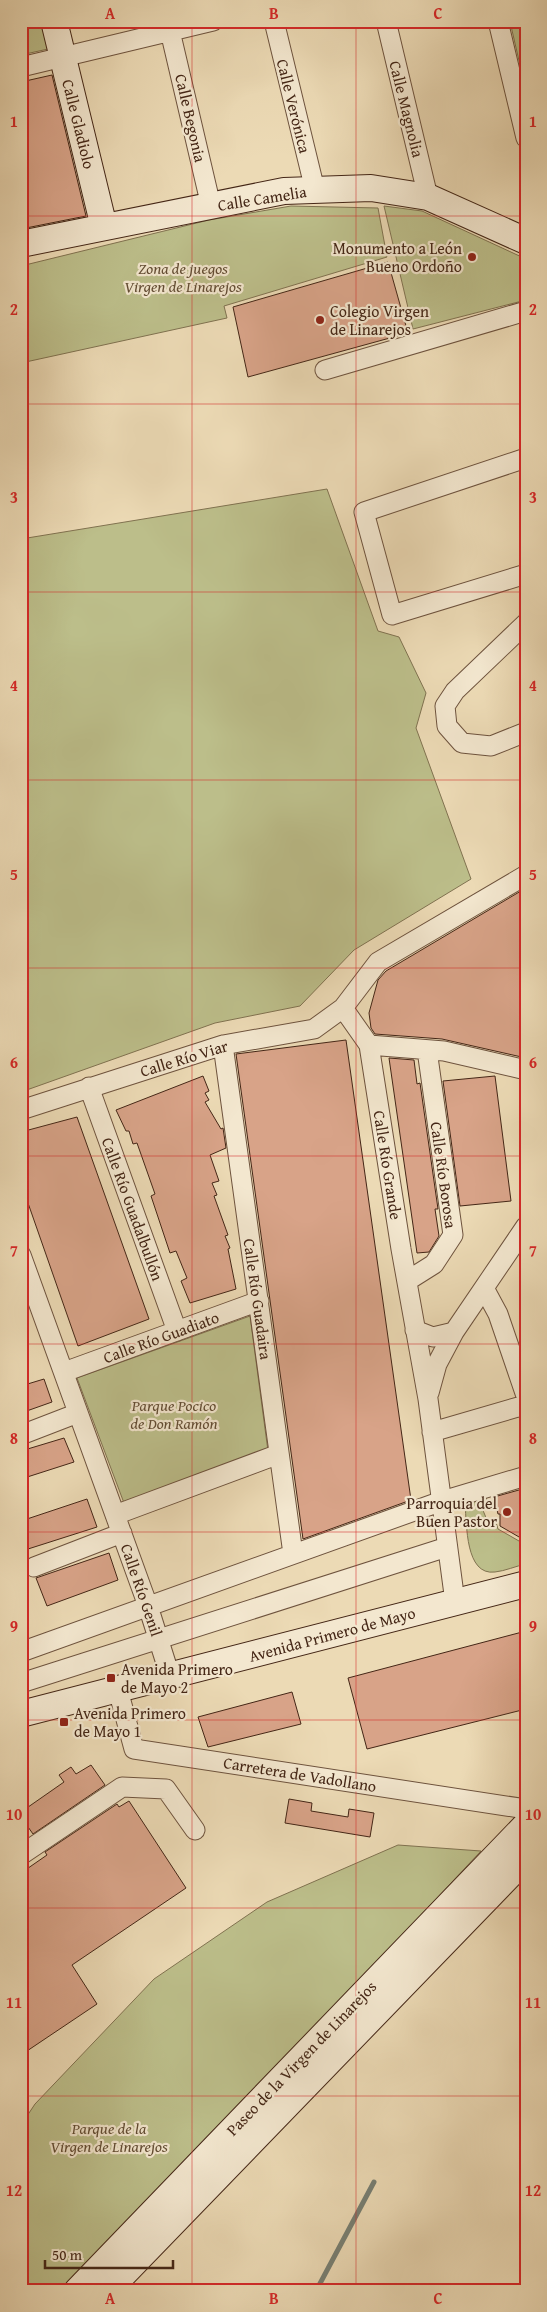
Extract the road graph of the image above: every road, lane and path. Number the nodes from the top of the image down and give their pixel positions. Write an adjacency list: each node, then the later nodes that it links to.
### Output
1 (54, 21): 7 (street, Calle Gladiolo)
2 (213, 21): 6 (street)
3 (274, 21): 10 (street, Calle Verónica)
4 (386, 21): 11 (street, Calle Magnolia)
5 (498, 21): 9 (street)
6 (170, 31): 7 (street); 12 (street, Calle Begonia)
7 (63, 57): 8 (street); 13 (street, Calle Gladiolo)
8 (21, 67)
9 (526, 138)
10 (315, 190): 11 (street, Calle Camelia); 12 (street, Calle Camelia)
11 (428, 197): 14 (street, Calle Camelia)
12 (212, 206): 13 (street, Calle Camelia)
13 (104, 227): 15 (street, Calle Camelia)
14 (526, 241)
15 (21, 244)
16 (526, 311): 17 (street)
17 (325, 370)
18 (526, 458): 19 (street)
19 (526, 574)
20 (526, 623): 21 (street)
21 (526, 732)
22 (526, 875): 23 (street, Calle Río Viar)
23 (343, 1008): 24 (street, Calle Río Viar); 25 (street, Calle Río Grande)
24 (223, 1045): 28 (street, Calle Río Viar); 35 (street, Calle Río Guadaira)
25 (369, 1045): 26 (street); 32 (street, Calle Río Grande)
26 (426, 1050): 27 (street); 32 (street, Calle Río Borosa)
27 (526, 1070)
28 (89, 1087): 29 (street, Calle Río Viar); 37 (street, Calle Río Guadalbullón)
29 (21, 1110)
30 (526, 1226): 33 (street)
31 (21, 1255): 34 (street, Calle Río Genil)
32 (406, 1281): 36 (street, Calle Río Grande)
33 (484, 1288): 38 (street); 40 (street)
34 (29, 1300): 39 (street, Calle Río Genil)
35 (259, 1301): 37 (street, Calle Río Guadiato); 46 (street, Calle Río Guadaira)
36 (415, 1330): 38 (street); 41 (street, Calle Río Grande)
37 (177, 1331): 39 (street, Calle Río Guadiato)
38 (454, 1332): 41 (street)
39 (64, 1372): 43 (street, Calle Río Genil)
40 (526, 1396)
41 (428, 1399): 44 (street, Calle Río Grande)
42 (526, 1408): 44 (street)
43 (78, 1413): 45 (street); 49 (street, Calle Río Genil)
44 (432, 1432): 48 (street, Calle Río Grande)
45 (21, 1435)
46 (280, 1454): 49 (street); 52 (street, Calle Río Guadaira)
47 (526, 1476): 48 (street)
48 (442, 1501): 51 (street, Calle Río Grande); 52 (street)
49 (115, 1515): 50 (street, Calle Río Genil)
50 (122, 1533): 53 (street, Calle Río Genil); 56 (street, Calle Río Genil)
51 (447, 1546): 55 (street, Calle Río Grande); 57 (street)
52 (293, 1554): 56 (street)
53 (34, 1567)
54 (526, 1584): 55 (street, Avenida Primero de Mayo)
55 (455, 1602): 59 (street, Avenida Primero de Mayo)
56 (148, 1606): 57 (street, Calle Río Genil); 58 (street)
57 (159, 1640): 59 (street, Calle Río Genil); 60 (street)
58 (21, 1652)
59 (170, 1676): 61 (street, Avenida Primero de Mayo)
60 (21, 1683)
61 (118, 1690): 62 (street, Avenida Primero de Mayo); 63 (street, Carretera de Vadollano)
62 (21, 1714)
63 (526, 1809)
64 (526, 1825): 68 (street, Paseo de la Virgen de Linarejos)
65 (195, 1830): 66 (street)
66 (21, 1855)
67 (526, 1858): 69 (street, Paseo de la Virgen de Linarejos)
68 (77, 2291)
69 (108, 2291)

